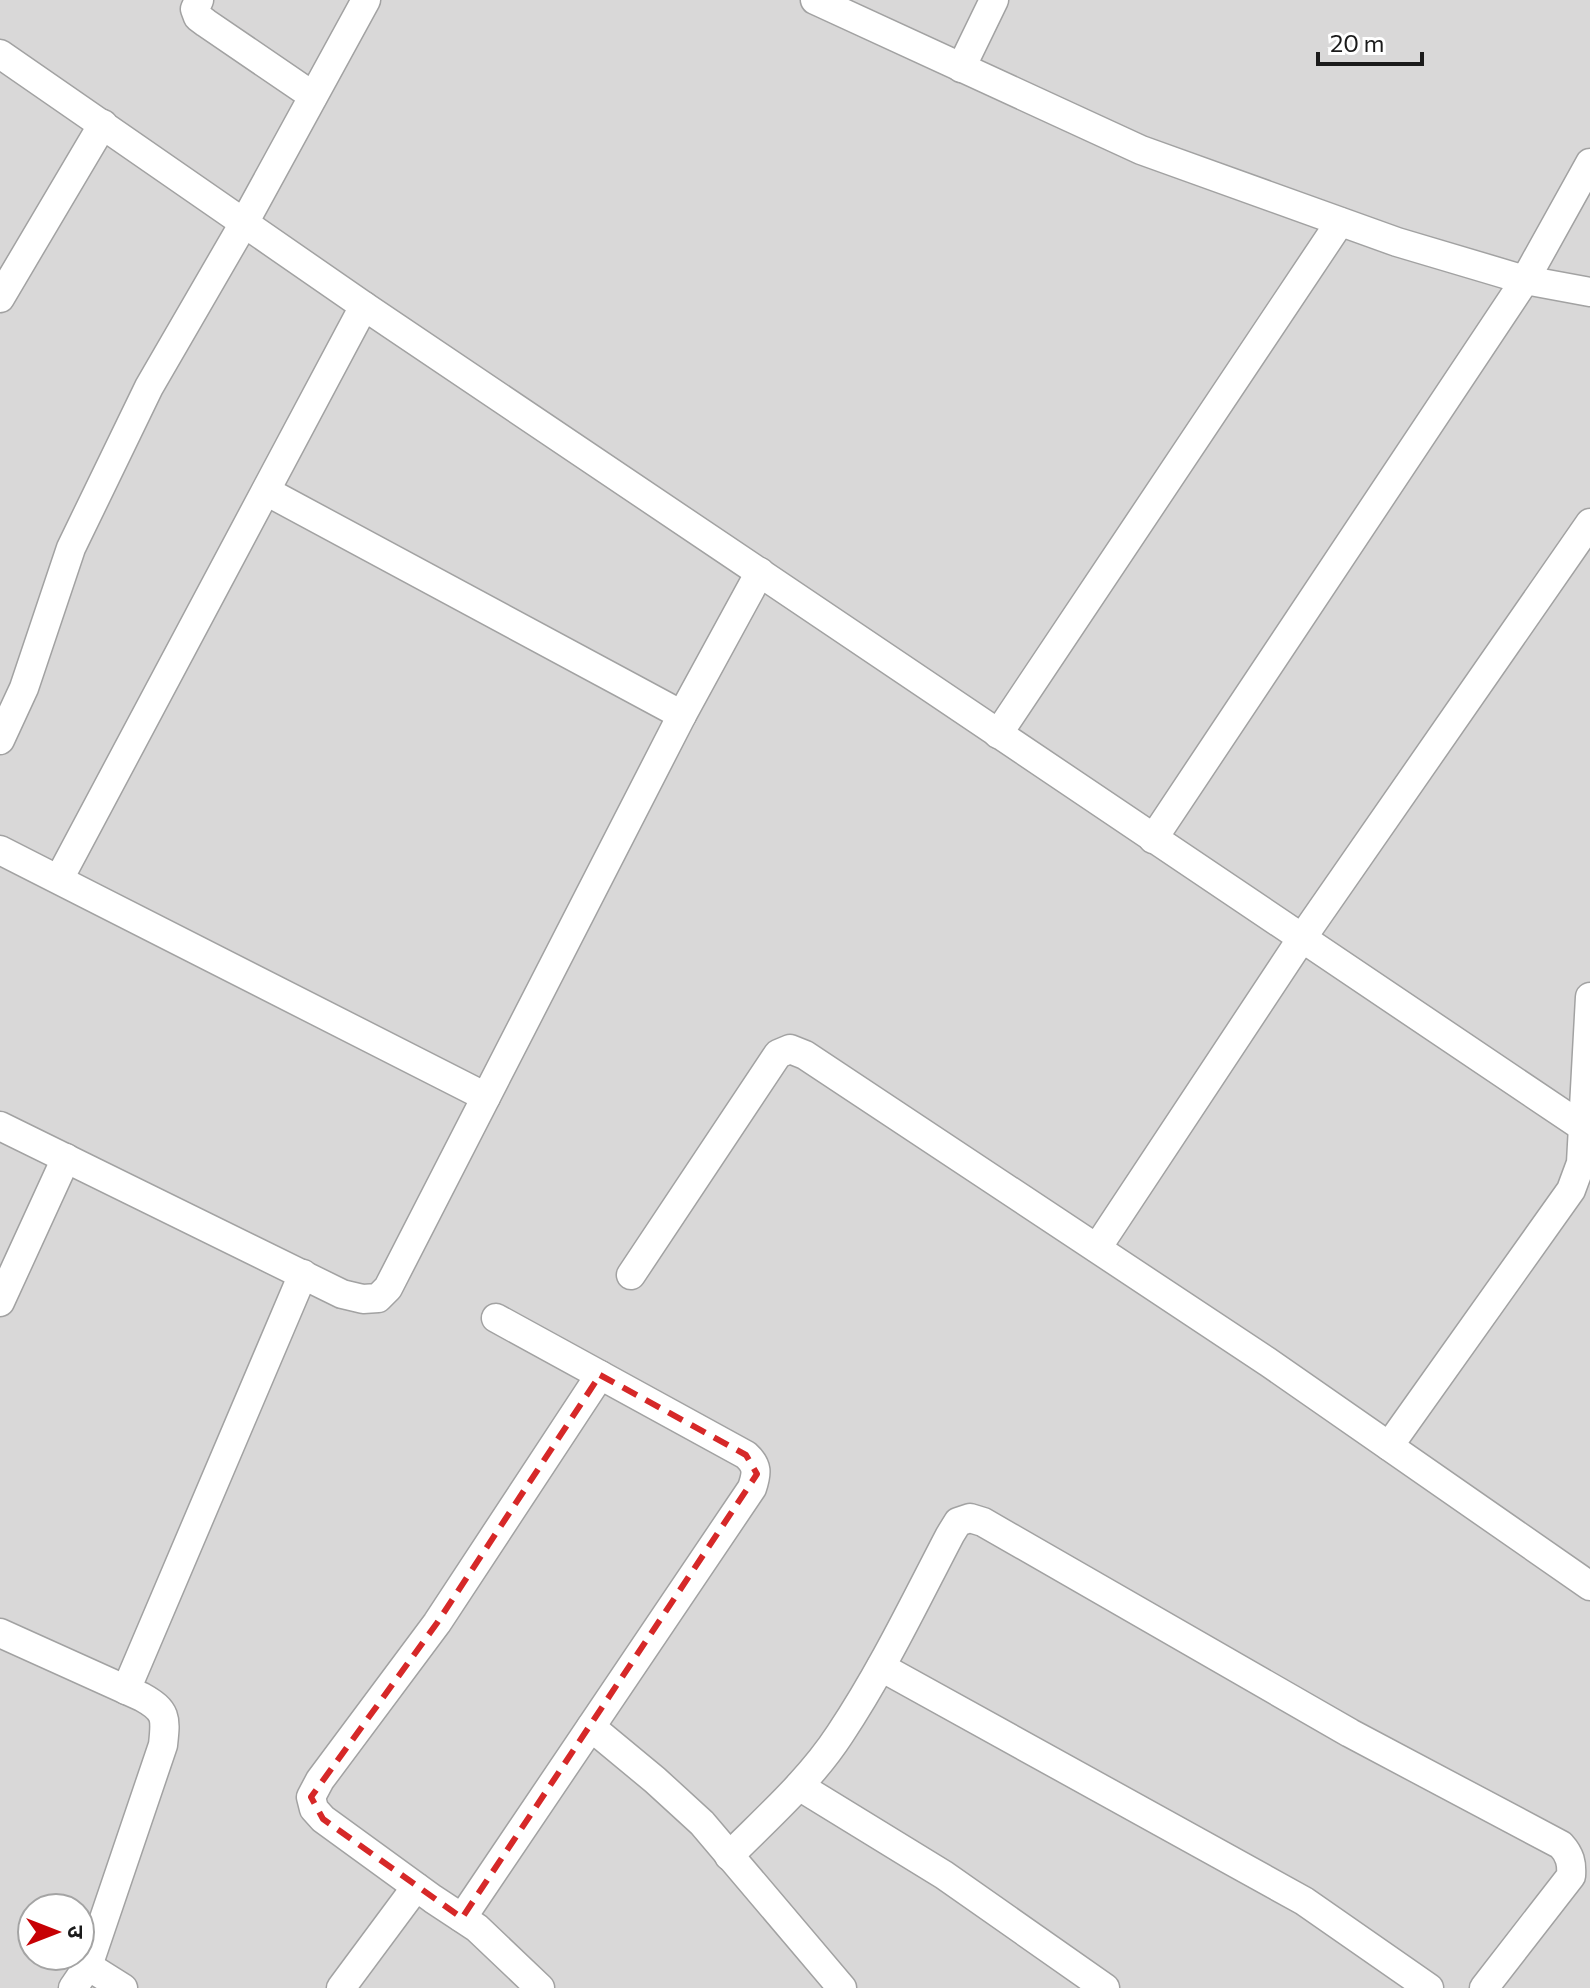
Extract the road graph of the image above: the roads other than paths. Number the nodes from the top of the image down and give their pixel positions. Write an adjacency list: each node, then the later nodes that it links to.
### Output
1 (199, 0): 7 (street)
2 (366, 0): 7 (street)
3 (815, 0): 6 (street)
4 (994, 0): 6 (street)
5 (0, 54): 8 (street)
6 (961, 68): 10 (street)
7 (313, 96): 11 (street)
8 (103, 124): 11 (street); 14 (street)
9 (1590, 163): 12 (street)
10 (1340, 222): 12 (street); 20 (street)
11 (244, 223): 15 (street); 21 (street)
12 (1525, 280): 13 (street); 22 (street)
13 (1590, 292)
14 (0, 298)
15 (364, 306): 16 (street); 18 (street)
16 (266, 491): 19 (street); 24 (street)
17 (1590, 523): 25 (street)
18 (760, 572): 19 (street); 20 (street)
19 (682, 715): 27 (street)
20 (998, 734): 22 (street)
21 (0, 740)
22 (1153, 839): 25 (street)
23 (0, 850): 24 (street)
24 (59, 879): 27 (street)
25 (1302, 938): 29 (street); 31 (street)
26 (1590, 997): 29 (street)
27 (486, 1097): 32 (street)
28 (0, 1126): 30 (street)
29 (1586, 1129): 37 (street)
30 (66, 1158): 32 (street); 34 (street)
31 (1097, 1248): 33 (street); 37 (street)
32 (303, 1274): 41 (street)
33 (631, 1275)
34 (0, 1302)
35 (496, 1318): 36 (street)
36 (600, 1375): 42 (street); 45 (street)
37 (1389, 1446): 38 (street)
38 (1590, 1586)
39 (0, 1633): 41 (street)
40 (881, 1667): 43 (street); 53 (street); 54 (street)
41 (126, 1690): 47 (street)
42 (591, 1727): 44 (street); 46 (street)
43 (799, 1786): 44 (street); 52 (street)
44 (729, 1856): 51 (street)
45 (416, 1887): 46 (street); 49 (street)
46 (462, 1918): 50 (street)
47 (81, 1977): 48 (street)
48 (123, 1988)
49 (341, 1988)
50 (540, 1988)
51 (842, 1988)
52 (1105, 1988)
53 (1429, 1988)
54 (1484, 1988)

